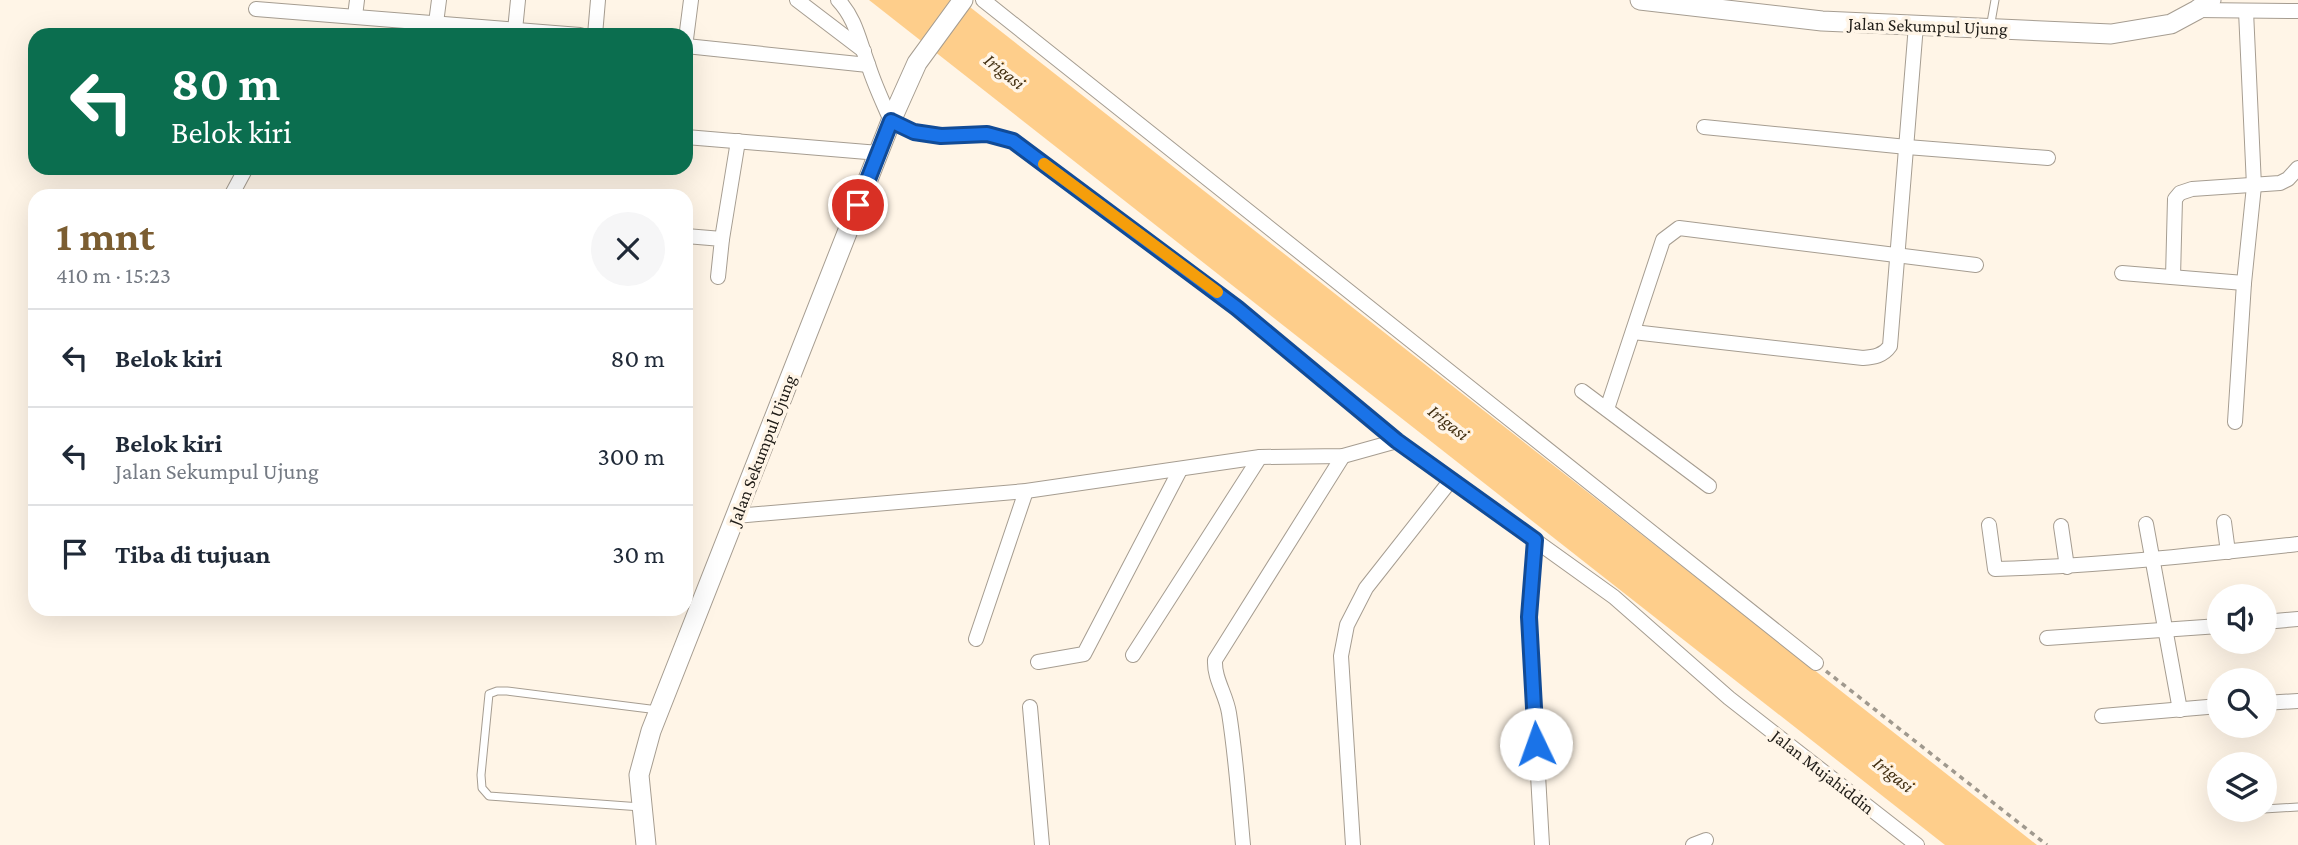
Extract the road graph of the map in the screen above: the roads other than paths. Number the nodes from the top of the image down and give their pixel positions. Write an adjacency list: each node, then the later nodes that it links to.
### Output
1 (357, 0): 18 (street)
2 (439, 0): 19 (street)
3 (519, 0): 22 (street)
4 (598, 0): 23 (street)
5 (691, 0): 24 (street)
6 (797, 0): 27 (street)
7 (838, 0): 27 (street)
8 (963, 0): 28 (main road, Jalan Sekumpul Ujung)
9 (983, 0): 74 (street)
10 (1640, 0): 12 (main road, Jalan Sekumpul Ujung)
11 (1995, 0): 25 (lane)
12 (1700, 4): 20 (main road, Jalan Sekumpul Ujung)
13 (2204, 5): 16 (street); 25 (main road, Jalan Sekumpul Ujung)
14 (288, 6): 15 (street); 18 (street)
15 (256, 9)
16 (2246, 11): 17 (street); 36 (street)
17 (2298, 11)
18 (355, 16): 19 (street)
19 (436, 23): 21 (street)
20 (1916, 25): 25 (main road, Jalan Sekumpul Ujung); 32 (street)
21 (492, 28)
22 (515, 28)
23 (596, 28)
24 (688, 28)
25 (1990, 28)
26 (693, 46): 27 (street)
27 (866, 58): 28 (street)
28 (891, 121): 33 (main road, Jalan Sekumpul Ujung); 49 (street, Jalan Mujahiddin)
29 (1704, 127): 32 (street)
30 (693, 138): 31 (street)
31 (738, 141): 33 (street); 38 (street)
32 (1907, 147): 34 (street); 39 (street)
33 (878, 153): 56 (main road, Jalan Sekumpul Ujung)
34 (2048, 158)
35 (2298, 168): 36 (street)
36 (2254, 186): 43 (street); 44 (street)
37 (693, 237): 38 (street)
38 (722, 239): 42 (street)
39 (1896, 256): 40 (street); 45 (street); 45 (street)
40 (1976, 265)
41 (2122, 273): 43 (street)
42 (718, 277)
43 (2174, 277): 44 (street)
44 (2244, 283): 48 (street)
45 (1633, 332): 47 (street)
46 (1582, 391): 47 (street)
47 (1607, 409): 54 (street)
48 (2235, 422)
49 (1397, 441): 50 (street); 53 (street, Jalan Mujahiddin)
50 (1343, 456): 51 (street); 88 (street)
51 (1260, 457): 52 (street); 72 (street)
52 (1180, 470): 55 (street); 73 (street)
53 (1451, 480): 61 (street, Jalan Mujahiddin); 89 (street)
54 (1709, 486)
55 (1026, 491): 56 (street); 71 (street)
56 (736, 516): 79 (main road, Jalan Sekumpul Ujung)
57 (2224, 522): 63 (street)
58 (2146, 524): 64 (street)
59 (1989, 525): 65 (street)
60 (2061, 526): 65 (street)
61 (1535, 540): 85 (street, Jalan Mujahiddin); 90 (street)
62 (2298, 544): 63 (street)
63 (2228, 552): 64 (street)
64 (2152, 560): 65 (street); 69 (street)
65 (2067, 567)
66 (2298, 619): 67 (street)
67 (2277, 621)
68 (2207, 627): 69 (street)
69 (2165, 631): 70 (street); 80 (street)
70 (2047, 638)
71 (976, 639)
72 (1133, 655)
73 (1038, 662)
74 (1816, 663)
75 (2298, 701): 76 (street)
76 (2277, 702)
77 (1030, 707): 87 (street)
78 (2207, 707): 80 (street)
79 (659, 710): 82 (main road, Jalan Sekumpul Ujung); 82 (lane)
80 (2180, 710): 81 (street)
81 (2102, 716)
82 (642, 807): 86 (main road, Jalan Sekumpul Ujung)
83 (2298, 807): 84 (lane)
84 (2277, 808)
85 (1911, 843)
86 (646, 845)
87 (1042, 845)
88 (1243, 845)
89 (1353, 845)
90 (1542, 845)

